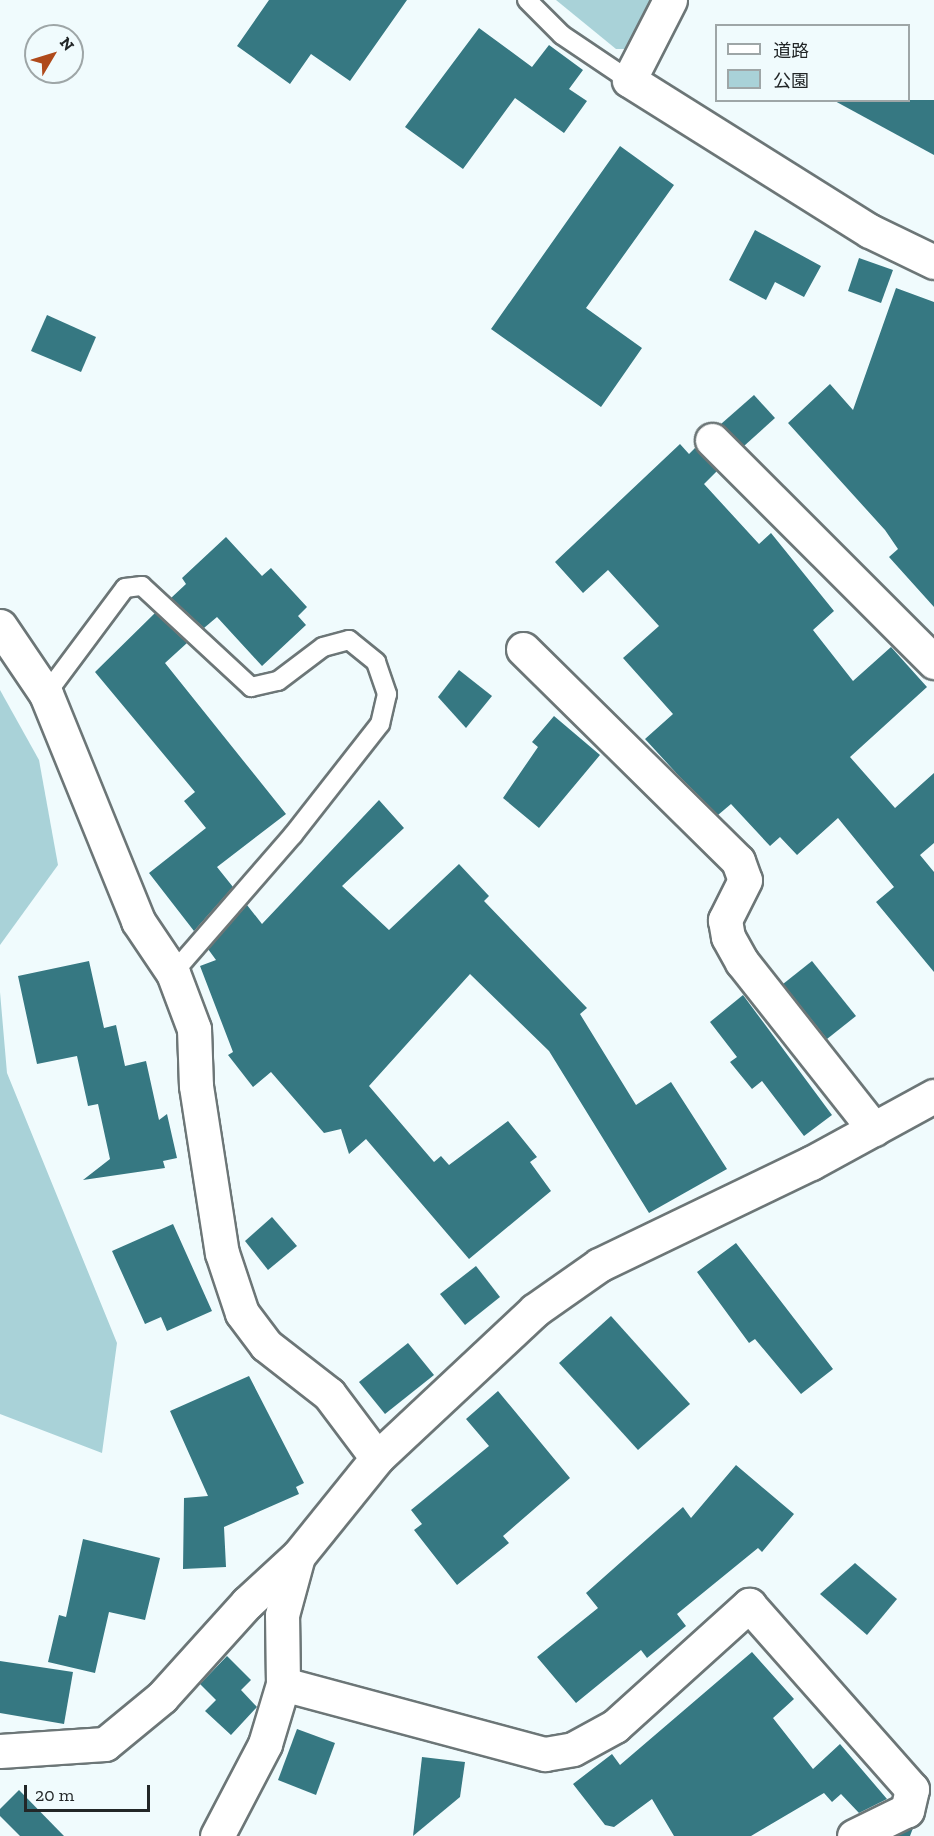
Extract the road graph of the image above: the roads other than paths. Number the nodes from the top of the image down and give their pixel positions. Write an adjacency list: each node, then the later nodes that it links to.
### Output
1 (527, 0): 3 (lane)
2 (670, 0): 3 (street)
3 (629, 80): 4 (street)
4 (934, 262)
5 (712, 440): 8 (street)
6 (0, 626): 9 (street)
7 (523, 649): 12 (street)
8 (934, 662)
9 (46, 694): 10 (street); 10 (lane)
10 (173, 973): 13 (street)
11 (934, 1096): 12 (street)
12 (874, 1129): 13 (street)
13 (377, 1458): 14 (street)
14 (298, 1556): 15 (street); 16 (street)
15 (283, 1684): 17 (street); 18 (street)
16 (0, 1751)
17 (217, 1836)
18 (854, 1836)

